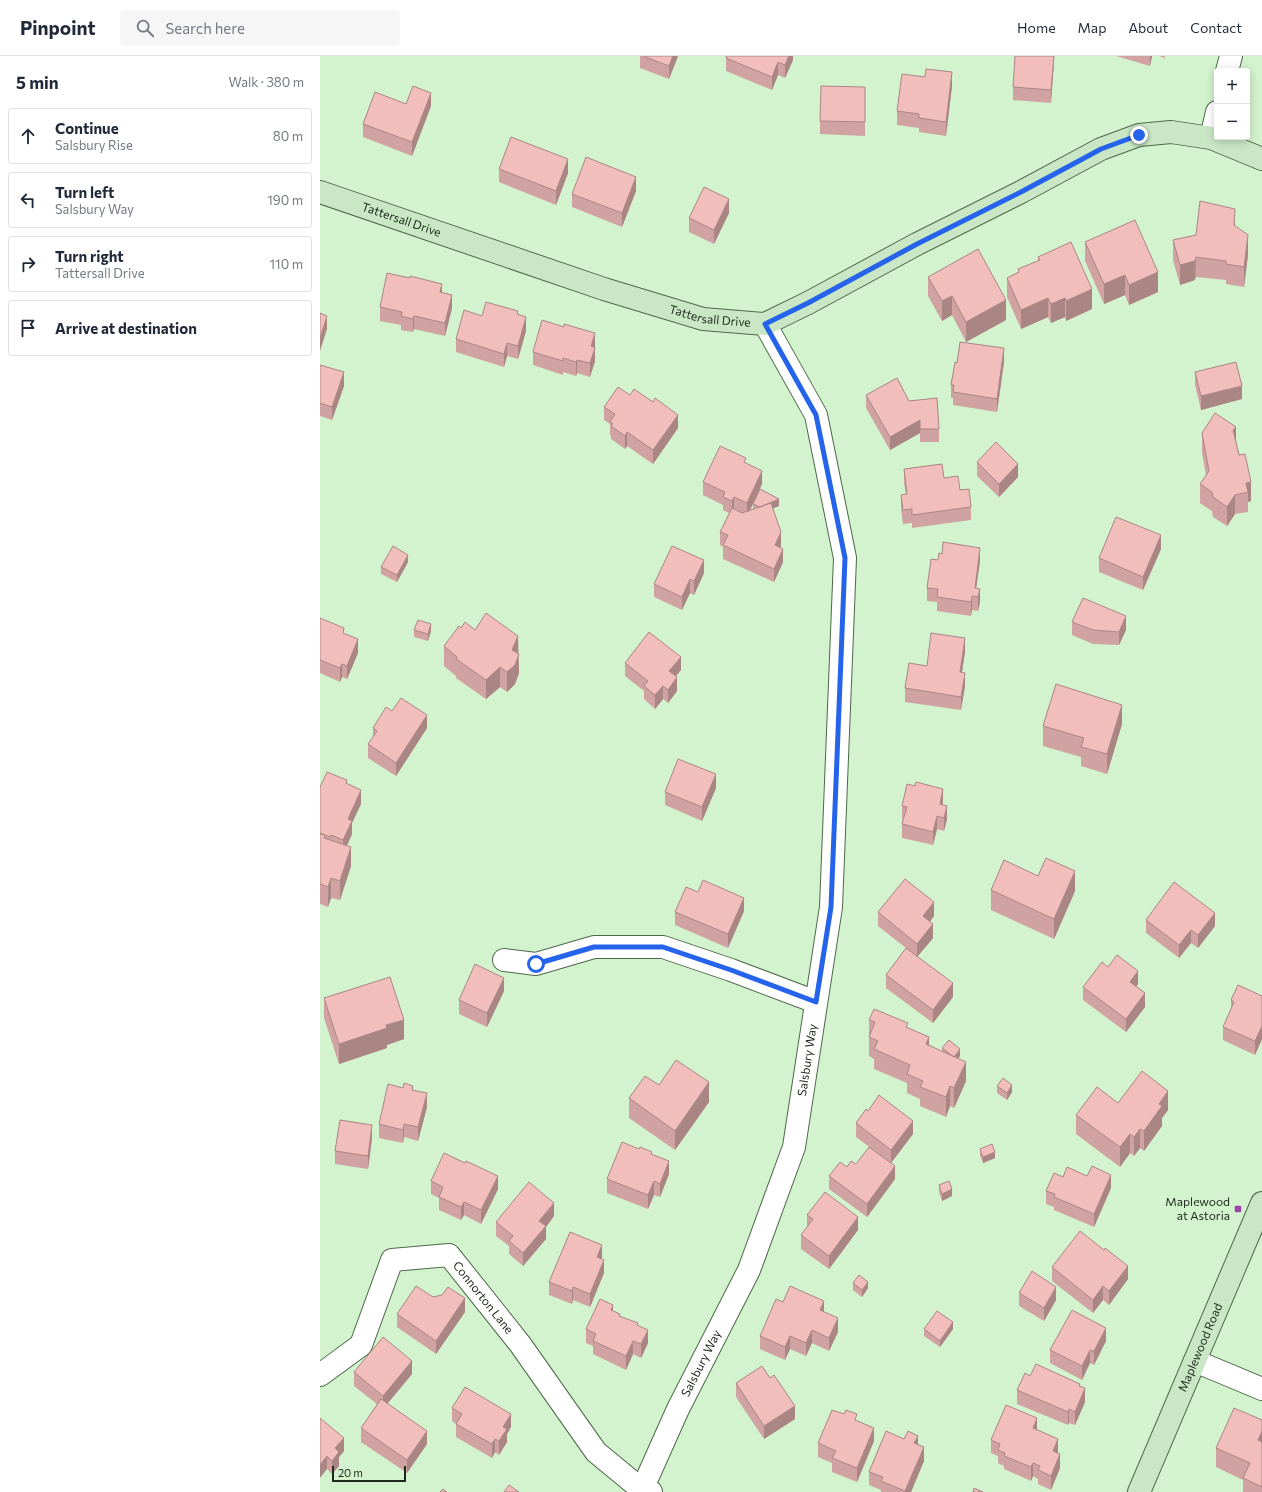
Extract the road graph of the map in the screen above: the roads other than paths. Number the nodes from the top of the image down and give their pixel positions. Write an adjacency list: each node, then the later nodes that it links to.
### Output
1 (1231, 56): 2 (street)
2 (1228, 68)
3 (1214, 125): 4 (street)
4 (1211, 138): 5 (street, Tattersall Drive); 7 (street, Tattersall Drive)
5 (1262, 159)
6 (320, 192): 7 (street, Tattersall Drive)
7 (765, 324): 9 (street, Salsbury Way)
8 (504, 960): 9 (street)
9 (816, 1002): 14 (street, Salsbury Way)
10 (1262, 1203): 11 (street, Maplewood Road)
11 (1194, 1360): 13 (street); 15 (street, Maplewood Road)
12 (320, 1375): 14 (street, Connorton Lane)
13 (1262, 1389)
14 (645, 1491)
15 (1139, 1492)

